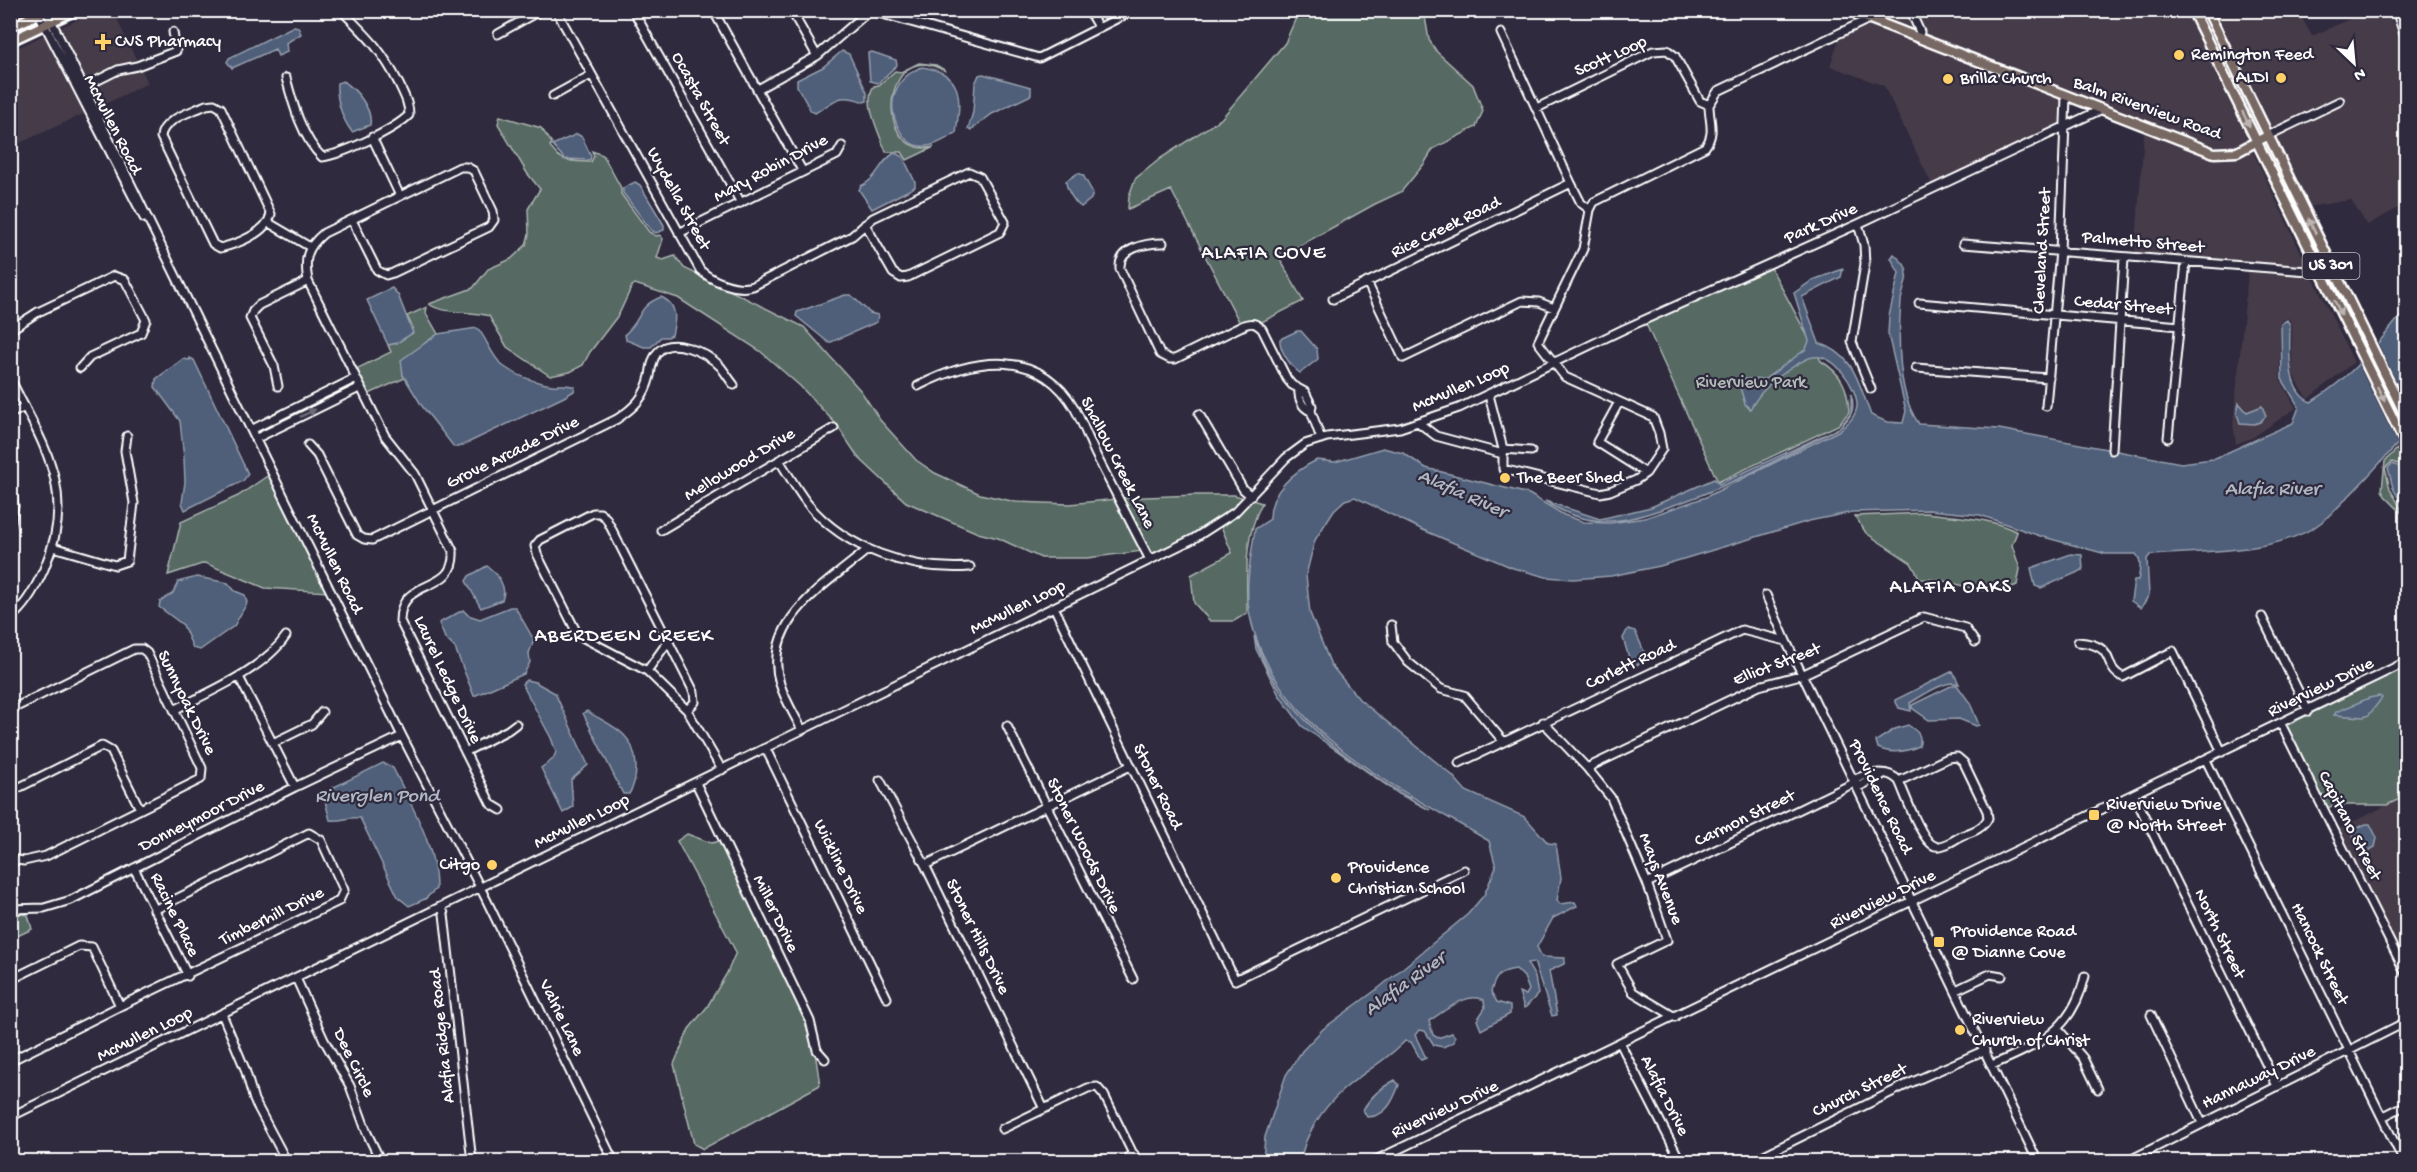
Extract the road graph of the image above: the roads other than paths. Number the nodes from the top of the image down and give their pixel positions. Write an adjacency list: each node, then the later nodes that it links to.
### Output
1 (76, 10): 18 (main road)
2 (541, 10): 23 (street)
3 (556, 10): 28 (street, Wydella Street)
4 (633, 10): 47 (street, Ocasta Street)
5 (713, 10): 31 (street)
6 (791, 10): 27 (street)
7 (1088, 10): 20 (street)
8 (1134, 10): 20 (street)
9 (1847, 10): 17 (main road, Balm Riverview Road)
10 (1910, 10): 24 (street)
11 (2192, 10): 41 (main road, US 301, one-way to 41)
12 (2207, 10): 39 (main road, US 301)
13 (2396, 10): 25 (street)
14 (43, 11): 18 (street, McMullen Road); 19 (main road)
15 (868, 11): 20 (street); 27 (street)
16 (343, 12): 40 (street)
17 (1869, 19): 24 (main road, Balm Riverview Road); 35 (street)
18 (48, 24): 26 (main road); 30 (street, McMullen Road); 46 (street, McMullen Road)
19 (10, 27)
20 (1098, 27)
21 (173, 32): 30 (street)
22 (1501, 33): 36 (street)
23 (498, 34)
24 (1918, 38): 33 (main road, Balm Riverview Road)
25 (2406, 40)
26 (10, 41)
27 (817, 56): 31 (street)
28 (591, 75): 32 (street); 53 (street, Wydella Street)
29 (286, 78): 40 (street)
30 (84, 87): 46 (street, McMullen Road)
31 (758, 89): 43 (street)
32 (553, 96)
33 (2066, 97): 37 (main road, Balm Riverview Road); 38 (street, Cleveland Street)
34 (2340, 101): 39 (street)
35 (1709, 105): 36 (street, Scott Loop); 48 (street)
36 (1537, 108): 44 (street)
37 (2100, 110): 38 (street, Park Drive); 41 (main road, Balm Riverview Road)
38 (2064, 127): 52 (street, Park Drive); 57 (street, Cleveland Street)
39 (2267, 136): 41 (main road, Balm Riverview Road); 87 (main road, US 301, one-way to 39)
40 (372, 137): 45 (street)
41 (2257, 142): 60 (main road, US 301)
42 (842, 146): 43 (street, Mary Robin Drive)
43 (803, 172): 47 (street, Mary Robin Drive)
44 (1571, 183): 48 (street); 62 (street, Rice Creek Road)
45 (400, 196): 49 (street); 49 (street)
46 (137, 200): 90 (street, McMullen Road)
47 (741, 203): 53 (street, Mary Robin Drive)
48 (1590, 210): 65 (street)
49 (352, 220): 56 (street)
50 (269, 223): 50 (street); 56 (street)
51 (865, 224): 51 (street, Wydella Street); 53 (street, Wydella Street)
52 (1858, 224): 70 (street, Park Drive); 80 (street)
53 (679, 233)
54 (1163, 243): 94 (street)
55 (1963, 244): 57 (street, Palmetto Street)
56 (310, 247): 61 (street, Laurel Ledge Drive)
57 (2060, 251): 58 (street, Palmetto Street); 66 (street, Cleveland Street)
58 (2124, 258): 59 (street, Palmetto Street); 67 (street)
59 (2186, 262): 60 (street, Palmetto Street); 68 (street)
60 (2321, 272): 96 (main road, US 301, one-way to 96)
61 (308, 282): 74 (street, Laurel Ledge Drive); 77 (street)
62 (1367, 282): 63 (street, Rice Creek Road); 65 (street)
63 (1333, 299)
64 (1919, 303): 66 (street, Cedar Street)
65 (1554, 308): 70 (street)
66 (2055, 315): 67 (street, Cedar Street); 75 (street, Cleveland Street)
67 (2119, 320): 68 (street, Cedar Street); 97 (street)
68 (2180, 326): 92 (street)
69 (10, 330): 71 (street)
70 (1553, 363): 81 (street, McMullen Loop); 82 (street)
71 (80, 368)
72 (1916, 368): 75 (street)
73 (10, 378): 84 (street)
74 (356, 378): 79 (street, Laurel Ledge Drive); 90 (street)
75 (2049, 378): 83 (street, Cleveland Street)
76 (734, 385): 104 (street, Grove Arcade Drive)
77 (279, 386)
78 (918, 386): 109 (street, Shallow Creek Lane)
79 (361, 387): 93 (street, one-way to 79); 104 (street, Laurel Ledge Drive)
80 (1871, 389)
81 (1489, 395): 88 (street, McMullen Loop); 98 (street)
82 (1619, 402): 101 (street); 101 (street)
83 (2046, 406)
84 (25, 407): 85 (street); 107 (street)
85 (10, 414)
86 (1199, 414): 103 (street)
87 (2406, 417)
88 (1419, 423): 94 (street, McMullen Loop); 98 (street)
89 (834, 428): 100 (street, Mellowood Drive)
90 (251, 430): 93 (street, McMullen Road)
91 (128, 436): 107 (street)
92 (2168, 438)
93 (255, 439): 135 (street, McMullen Road)
94 (1321, 439): 103 (street, McMullen Loop)
95 (308, 445): 104 (street, Grove Arcade Drive)
96 (2406, 445)
97 (2112, 450)
98 (1503, 451): 99 (street); 101 (street)
99 (1532, 452)
100 (779, 460): 106 (street, Mellowood Drive); 108 (street)
101 (1646, 473)
102 (10, 475): 105 (street)
103 (1251, 496): 109 (street, McMullen Loop)
104 (433, 509): 140 (street, Laurel Ledge Drive)
105 (10, 527)
106 (661, 530)
107 (53, 547): 114 (street)
108 (867, 550): 110 (street); 134 (street)
109 (1150, 560): 112 (street, McMullen Loop)
110 (970, 567)
111 (1766, 595): 117 (street)
112 (1054, 607): 134 (street, McMullen Loop); 143 (street, Stoner Road)
113 (2262, 617): 128 (street)
114 (10, 618)
115 (1391, 625): 136 (street)
116 (286, 636): 124 (street)
117 (1786, 641): 123 (street); 130 (street, Corlett Road)
118 (1975, 642): 123 (street, Elliot Street)
119 (2078, 642): 139 (street)
120 (667, 643): 122 (street); 122 (street); 127 (street)
121 (2406, 662): 128 (street, Riverview Drive)
122 (647, 671): 127 (street)
123 (1804, 674): 144 (street, Elliot Street); 149 (street, Providence Road)
124 (239, 677): 126 (street); 137 (street)
125 (10, 710): 126 (street, Sunnyoak Drive)
126 (174, 710): 154 (street, Sunnyoak Drive)
127 (687, 710): 145 (street)
128 (2308, 711): 132 (street, Riverview Drive)
129 (322, 712): 137 (street)
130 (1544, 722): 136 (street, Corlett Road); 144 (street, Mays Avenue)
131 (516, 724): 140 (street)
132 (2281, 724): 139 (street, Riverview Drive); 166 (street, Capitano Street)
133 (1007, 726): 153 (street, Stoner Woods Drive)
134 (802, 730): 138 (street, McMullen Loop)
135 (402, 736): 150 (street, Donneymoor Drive); 161 (street, McMullen Road)
136 (1503, 741): 142 (street, Corlett Road)
137 (273, 743): 150 (street)
138 (765, 749): 145 (street, McMullen Loop); 174 (street, Wickline Drive)
139 (2222, 752): 141 (street, Riverview Drive)
140 (465, 753): 155 (street, Laurel Ledge Drive)
141 (2206, 760): 152 (street, Riverview Drive); 183 (street, Hancock Street)
142 (1459, 763)
143 (1130, 766): 153 (street); 159 (street, Stoner Road)
144 (1587, 768): 160 (street, Mays Avenue)
145 (722, 771): 148 (street, McMullen Loop)
146 (880, 780): 157 (street, Stoner Hills Drive)
147 (1899, 781): 147 (street); 149 (street, Carmon Street)
148 (696, 783): 161 (street, McMullen Loop); 184 (street, Miller Drive)
149 (1856, 783): 160 (street, Carmon Street); 162 (street, Providence Road)
150 (295, 787): 158 (street, Donneymoor Drive)
151 (10, 792): 154 (street)
152 (2134, 795): 162 (street, Riverview Drive); 187 (street, North Street)
153 (1047, 807): 157 (street); 171 (street, Stoner Woods Drive)
154 (140, 810): 156 (street, Sunnyoak Drive)
155 (501, 810)
156 (10, 859)
157 (925, 865): 190 (street, Stoner Hills Drive)
158 (134, 868): 164 (street, Donneymoor Drive); 165 (street, Racine Place)
159 (1464, 870)
160 (1647, 883): 178 (street, Mays Avenue)
161 (480, 888): 163 (street, McMullen Loop); 199 (street, Valrie Lane)
162 (1914, 902): 173 (street, Providence Road); 178 (street, Riverview Drive)
163 (442, 907): 170 (street, McMullen Loop); 198 (street, Alafia Ridge Road)
164 (10, 909)
165 (154, 910): 167 (street, Racine Place); 167 (street, Timberhill Drive)
166 (2406, 974)
167 (188, 976): 175 (street, Timberhill Drive)
168 (2002, 976): 173 (street)
169 (2085, 976): 180 (street)
170 (296, 978): 176 (street, McMullen Loop); 197 (street, Dee Circle)
171 (1133, 979)
172 (10, 980): 175 (street)
173 (1956, 990): 182 (street, Providence Road)
174 (887, 998)
175 (120, 1006): 185 (street, Timberhill Drive)
176 (222, 1014): 192 (street, McMullen Loop); 196 (street)
177 (2151, 1015): 193 (street)
178 (1675, 1017): 181 (street, Riverview Drive)
179 (2406, 1022): 183 (street, Hannaway Drive)
180 (2058, 1029): 186 (street); 188 (street)
181 (1620, 1044): 201 (street, Riverview Drive); 202 (street, Alafia Drive)
182 (1985, 1050): 186 (street, Providence Road); 203 (street, Church Street)
183 (2350, 1050): 187 (street, Hannaway Drive); 191 (street, Hancock Street)
184 (825, 1059)
185 (10, 1061)
186 (1992, 1065): 204 (street, Providence Road)
187 (2277, 1086): 193 (street, Hannaway Drive)
188 (2098, 1089)
189 (2406, 1105): 191 (street)
190 (1044, 1109): 194 (street); 195 (street)
191 (2382, 1117): 206 (street, Hancock Street)
192 (10, 1118)
193 (2202, 1123): 205 (street, Hannaway Drive)
194 (1002, 1129)
195 (1135, 1158): 200 (street)
196 (287, 1161)
197 (381, 1161)
198 (472, 1161)
199 (614, 1161)
200 (1119, 1161)
201 (1372, 1161)
202 (1681, 1161)
203 (1749, 1161)
204 (2038, 1161)
205 (2126, 1161)
206 (2404, 1161)

